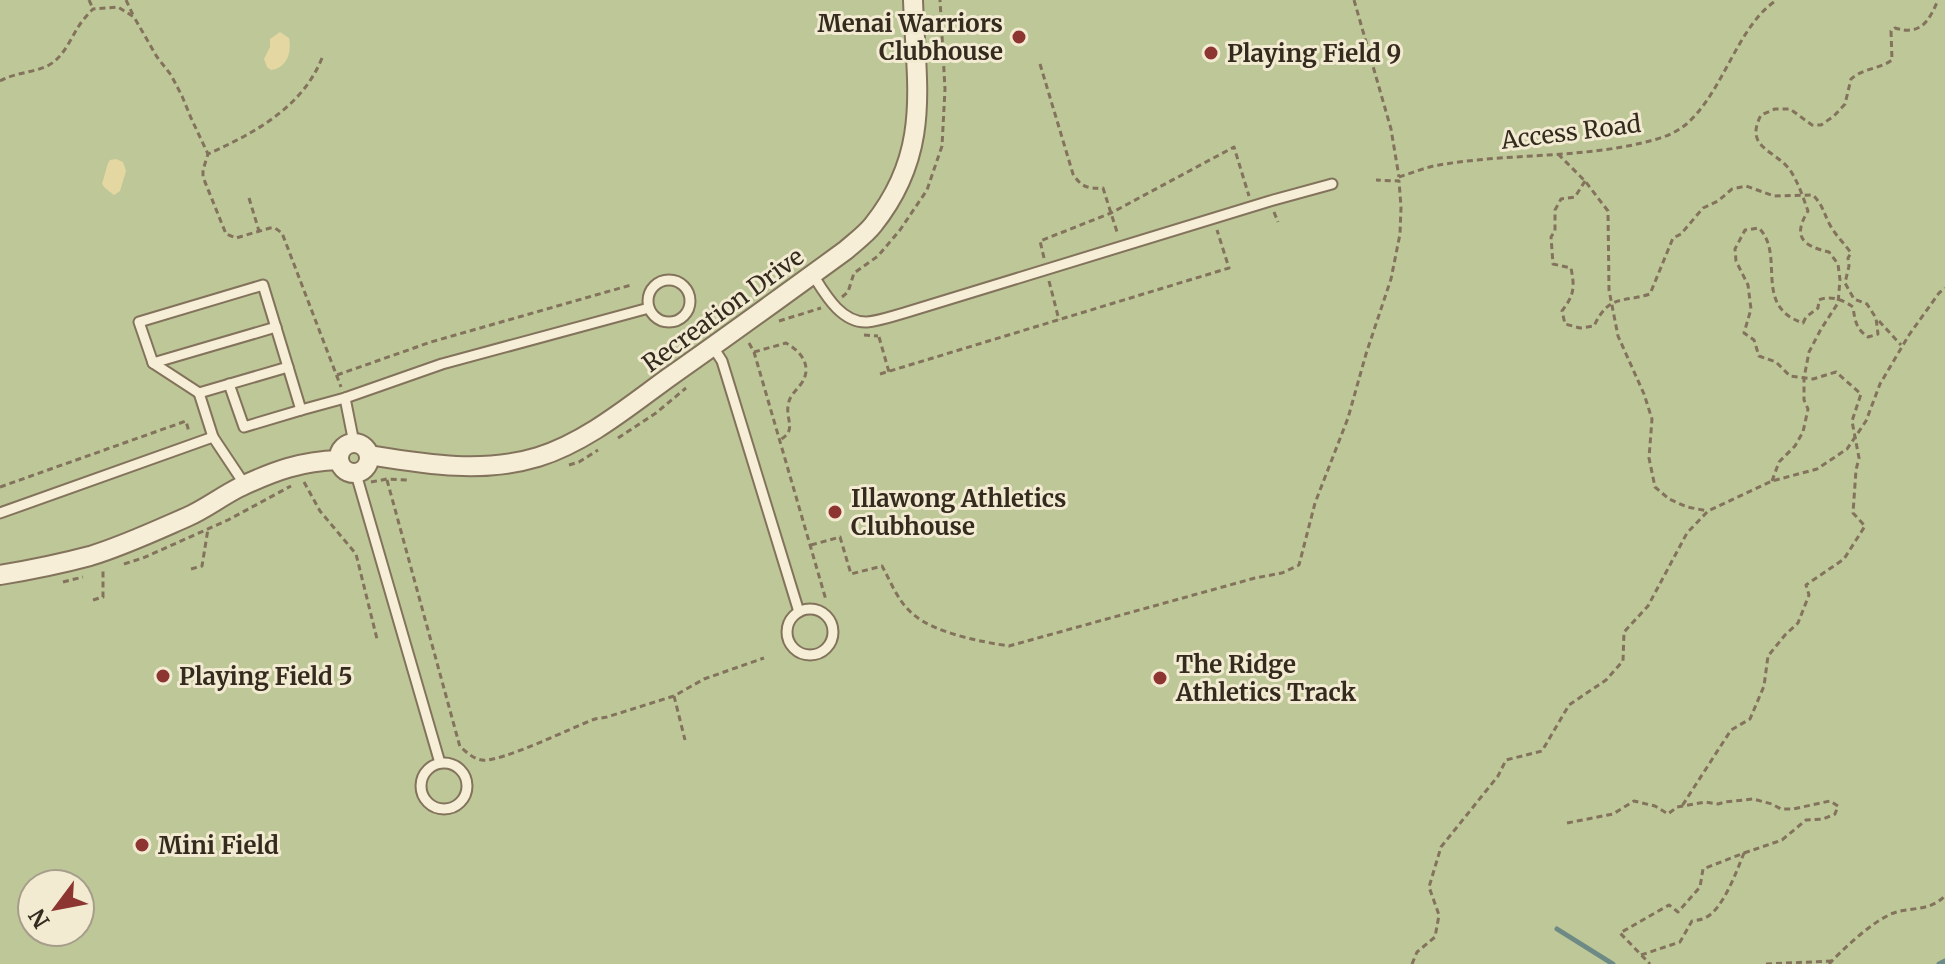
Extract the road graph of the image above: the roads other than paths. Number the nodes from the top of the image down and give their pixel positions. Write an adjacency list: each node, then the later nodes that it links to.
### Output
1 (913, 0): 3 (street, Recreation Drive)
2 (1332, 184): 3 (lane)
3 (813, 275): 6 (street, Recreation Drive)
4 (649, 308): 4 (lane); 11 (lane)
5 (276, 327): 7 (lane); 7 (lane); 8 (lane)
6 (717, 354): 14 (street, Recreation Drive); 20 (lane)
7 (153, 363): 10 (lane)
8 (288, 367): 9 (lane); 12 (lane)
9 (229, 384): 10 (lane); 12 (lane)
10 (199, 393): 13 (lane)
11 (345, 398): 12 (lane); 14 (lane)
12 (301, 410)
13 (213, 437): 17 (lane); 18 (lane)
14 (362, 449): 15 (street); 16 (street)
15 (339, 460): 16 (street); 17 (street)
16 (356, 474): 21 (lane)
17 (245, 485): 19 (street)
18 (0, 513)
19 (0, 575)
20 (799, 612): 20 (lane)
21 (440, 763): 21 (lane)

